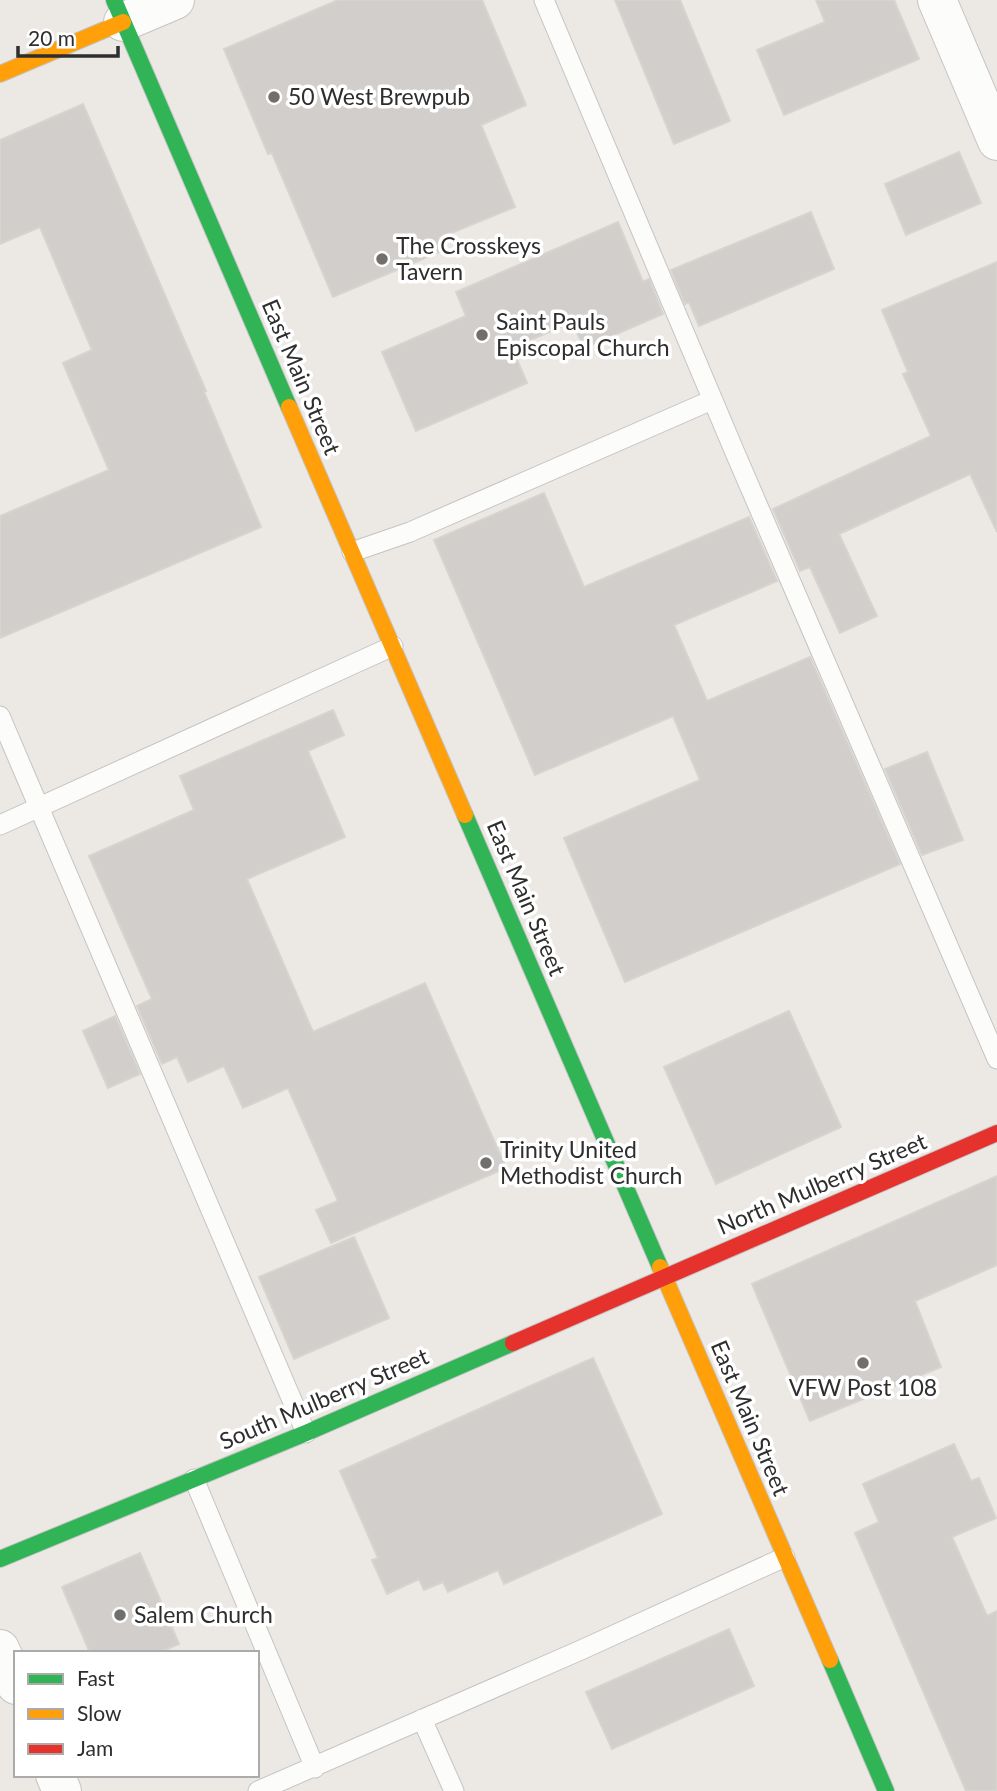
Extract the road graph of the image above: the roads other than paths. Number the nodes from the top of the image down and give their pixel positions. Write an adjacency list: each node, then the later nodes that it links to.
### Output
1 (175, 0): 4 (street)
2 (544, 0): 7 (lane)
3 (937, 0): 6 (street)
4 (119, 11): 5 (main road); 8 (main road, East Main Street)
5 (0, 74)
6 (997, 141)
7 (712, 400): 8 (lane); 13 (lane)
8 (352, 552): 9 (main road, East Main Street)
9 (393, 646): 11 (lane); 15 (main road, East Main Street)
10 (0, 716): 11 (lane)
11 (39, 807): 12 (lane); 16 (lane)
12 (0, 825)
13 (997, 1059)
14 (997, 1133): 15 (main road, North Mulberry Street)
15 (665, 1276): 16 (main road, South Mulberry Street); 18 (main road, East Main Street)
16 (306, 1433): 17 (main road, South Mulberry Street)
17 (194, 1479): 19 (main road, South Mulberry Street); 23 (lane)
18 (785, 1557): 22 (lane); 26 (main road, East Main Street)
19 (0, 1559)
20 (0, 1649): 21 (street)
21 (14, 1680)
22 (422, 1719): 23 (lane); 25 (lane)
23 (315, 1768): 24 (lane)
24 (258, 1791)
25 (454, 1791)
26 (886, 1791)

